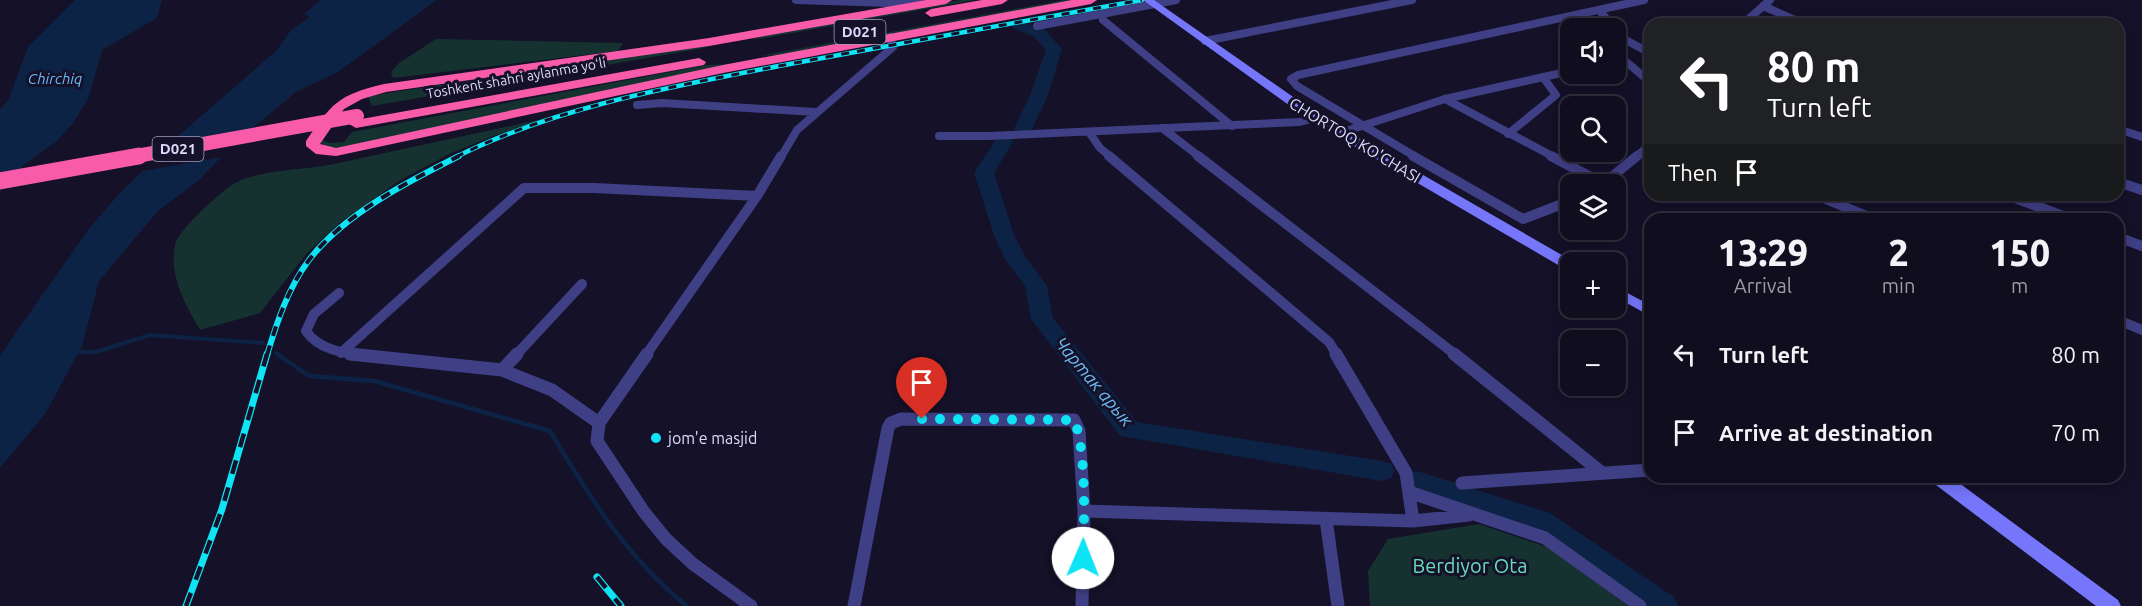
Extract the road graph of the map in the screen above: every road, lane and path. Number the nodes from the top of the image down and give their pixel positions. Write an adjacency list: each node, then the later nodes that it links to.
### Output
1 (796, 0): 10 (street)
2 (945, 0): 10 (highway)
3 (1002, 0): 25 (highway, Toshkent shahri aylanma yoʻli / D021)
4 (1038, 0): 25 (highway, Toshkent shahri aylanma yoʻli / D021)
5 (1091, 0): 19 (highway)
6 (1176, 0): 11 (street)
7 (1412, 0): 20 (street)
8 (1640, 0): 13 (street)
9 (1770, 0): 12 (street)
10 (923, 2): 18 (highway)
11 (1151, 2): 17 (street); 20 (street, CHORTOQ KO'CHASI)
12 (1763, 6): 14 (street); 15 (street)
13 (1599, 10): 21 (street); 36 (street)
14 (1750, 18)
15 (1790, 18)
16 (1103, 20): 35 (street)
17 (1037, 26)
18 (773, 31): 23 (highway); 25 (highway)
19 (890, 37): 23 (highway); 32 (street)
20 (1205, 41): 33 (street, CHORTOQ KO'CHASI)
21 (1644, 50)
22 (1644, 54): 24 (street)
23 (788, 56): 25 (highway)
24 (1626, 58)
25 (681, 61): 34 (highway, Toshkent shahri aylanma yoʻli / D021)
26 (1626, 64): 29 (street)
27 (1560, 73): 28 (street)
28 (1543, 77): 30 (street); 41 (street)
29 (1644, 78)
30 (1445, 99): 36 (street); 41 (street)
31 (637, 105): 32 (street)
32 (816, 112): 51 (street)
33 (1315, 118): 35 (street); 40 (street, CHORTOQ KO'CHASI)
34 (356, 120): 47 (highway, Toshkent shahri aylanma yoʻli / D021, bridge); 49 (highway, Toshkent shahri aylanma yoʻli / D021)
35 (1232, 126): 37 (street)
36 (1362, 126): 40 (street); 54 (street)
37 (1162, 128): 39 (street); 70 (street)
38 (2124, 131): 43 (street)
39 (1089, 132): 42 (street); 73 (street)
40 (1340, 133): 59 (street, CHORTOQ KO'CHASI)
41 (1508, 134): 45 (street)
42 (939, 136)
43 (2142, 137)
44 (1644, 151): 46 (street)
45 (1585, 174)
46 (1616, 174)
47 (0, 181)
48 (2124, 184): 50 (street)
49 (0, 189)
50 (2142, 190)
51 (757, 196): 66 (street); 68 (street)
52 (1830, 201): 55 (street)
53 (2023, 201): 56 (street)
54 (1560, 205)
55 (1860, 213)
56 (2055, 213)
57 (2124, 239): 58 (street)
58 (2142, 246)
59 (1560, 260)
60 (582, 284): 67 (street)
61 (339, 293): 66 (street)
62 (1626, 297): 63 (street)
63 (1644, 307)
64 (2124, 322): 65 (street)
65 (2142, 330)
66 (341, 353): 67 (street)
67 (502, 369): 68 (street)
68 (599, 423): 78 (street)
69 (1644, 470): 70 (street)
70 (1601, 472): 71 (street)
71 (1462, 483)
72 (1946, 483): 83 (street)
73 (1409, 492): 75 (street); 77 (street)
74 (1084, 511): 76 (street); 79 (street); 80 (street)
75 (1474, 514): 77 (street); 82 (street)
76 (1326, 519): 77 (street); 81 (street)
77 (1413, 522)
78 (751, 606)
79 (854, 606)
80 (1082, 606)
81 (1338, 606)
82 (1640, 606)
83 (2111, 606)

